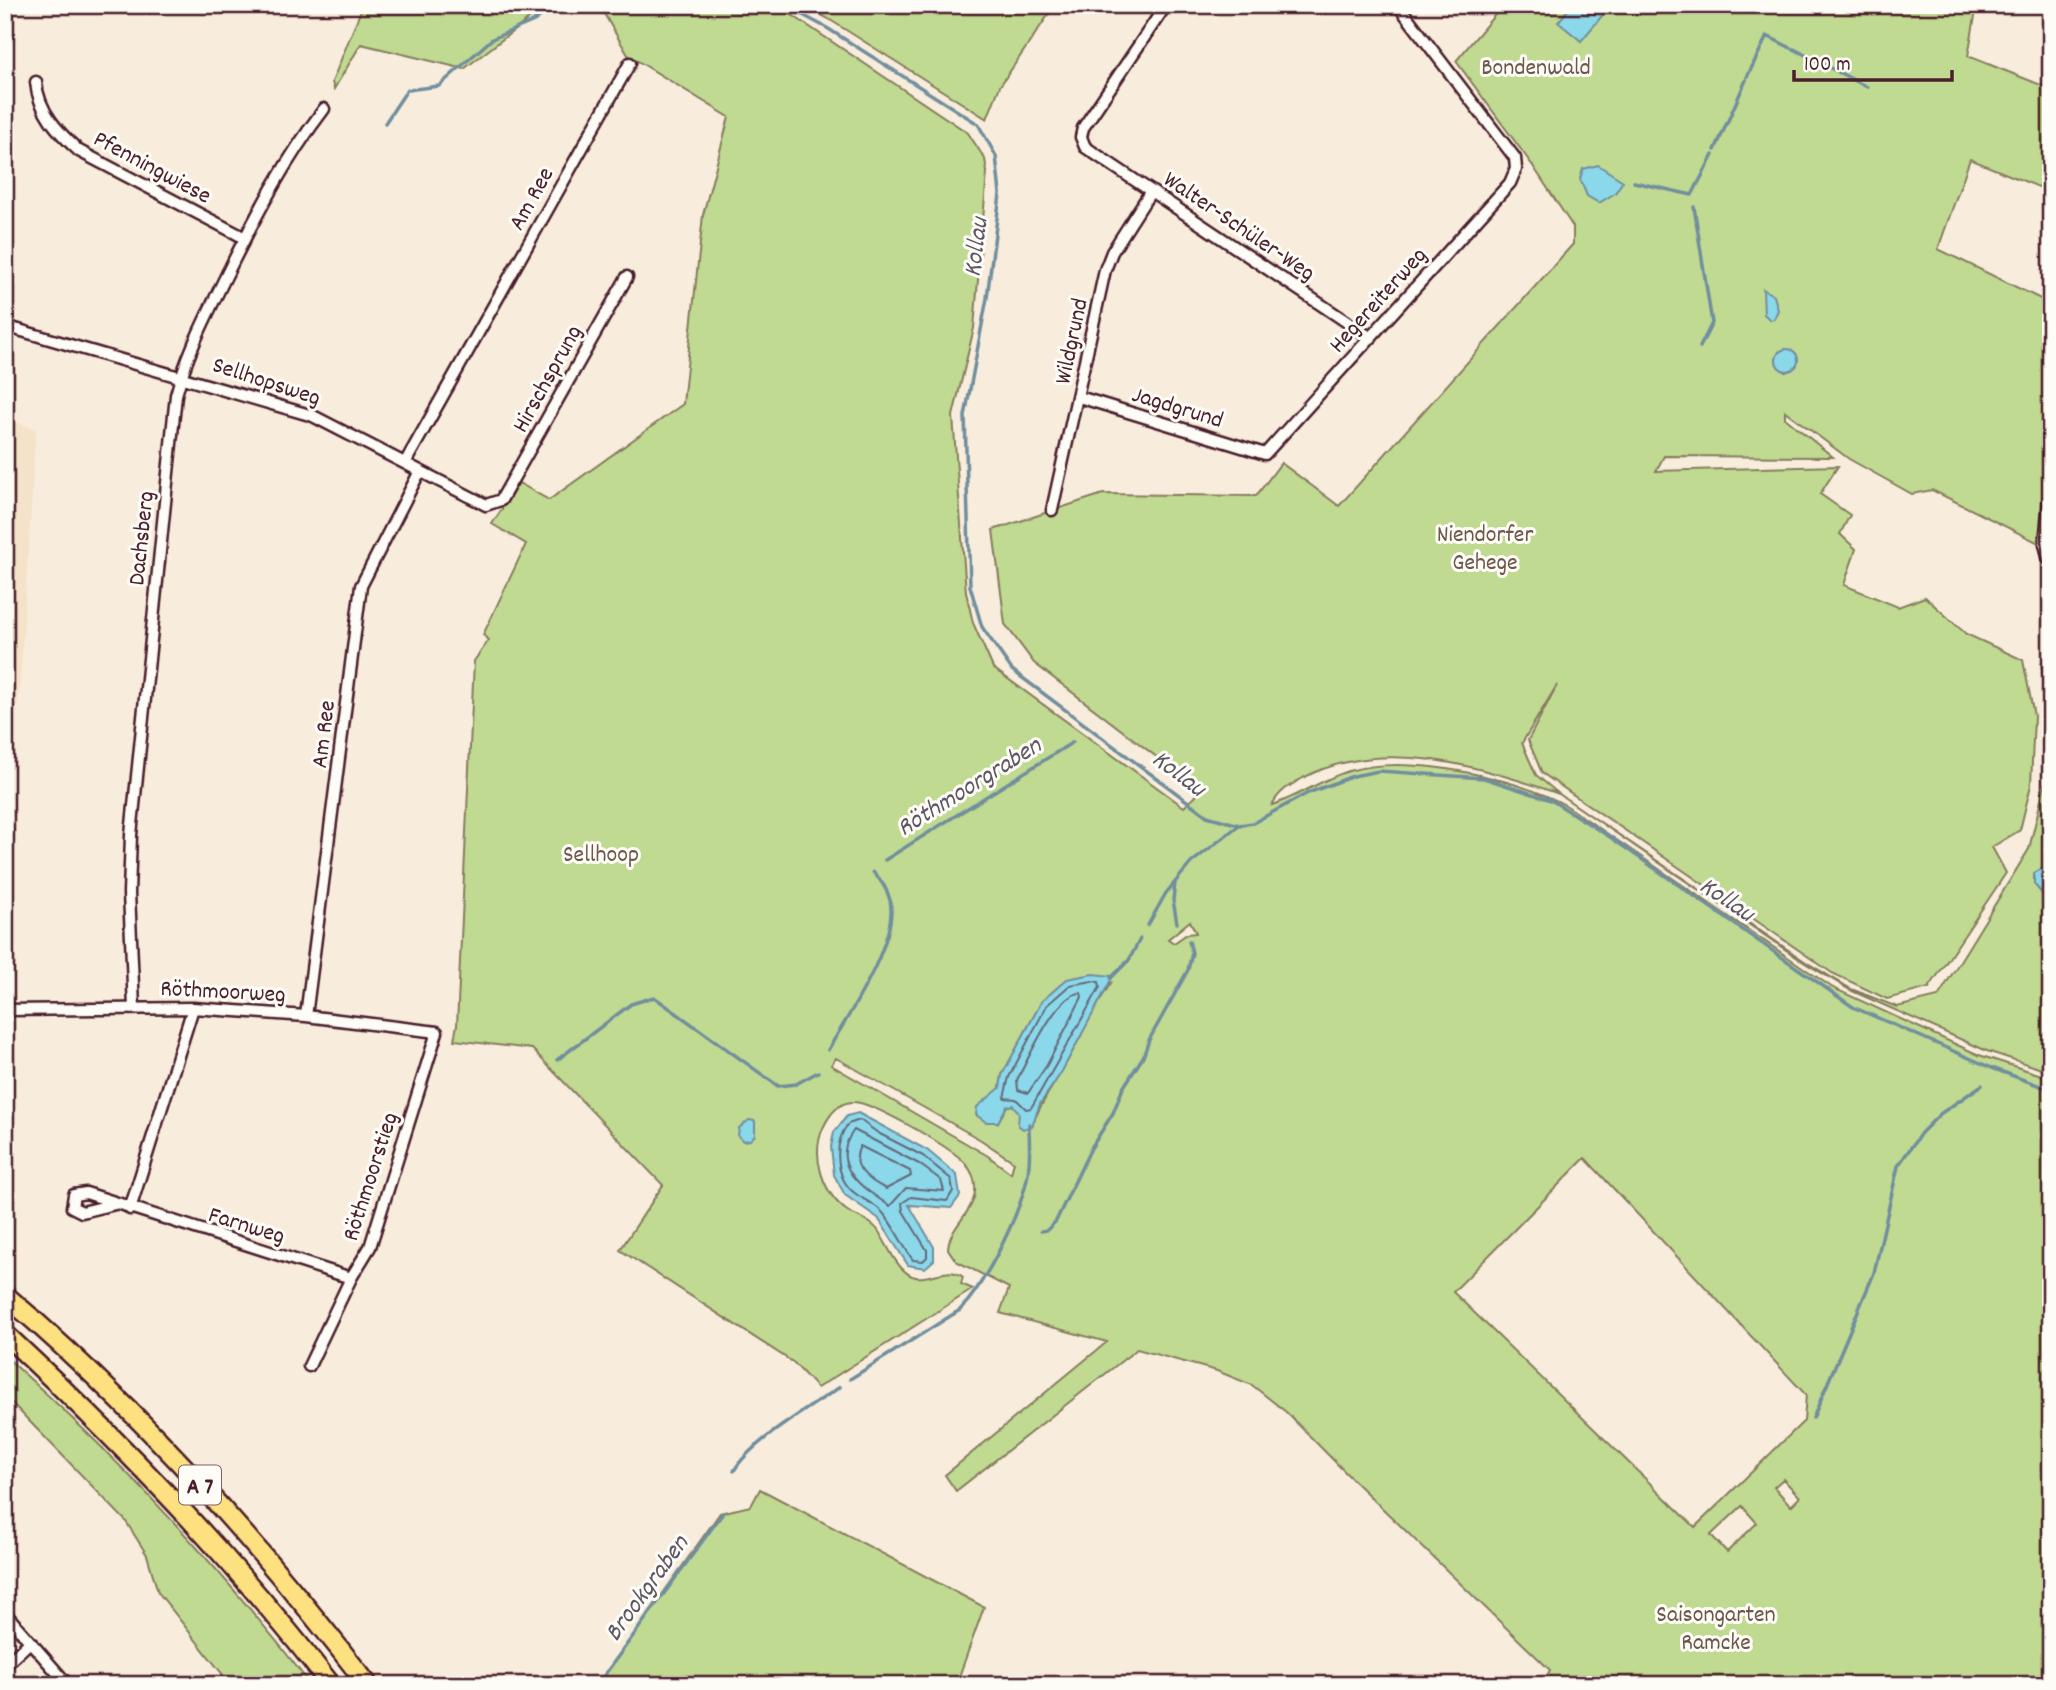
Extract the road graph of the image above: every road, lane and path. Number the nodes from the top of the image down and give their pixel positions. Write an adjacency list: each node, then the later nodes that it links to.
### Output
1 (1166, 5): 6 (street, Walter-Schüler-Weg)
2 (1398, 5): 10 (street, Hegereiterweg)
3 (630, 63): 14 (street, Am Ree)
4 (36, 82): 7 (street, Pfenningwiese)
5 (324, 108): 7 (street, Dachsberg)
6 (1151, 191): 10 (street, Walter-Schüler-Weg); 12 (street, Wildgrund)
7 (245, 238): 11 (street, Dachsberg)
8 (627, 277): 16 (street, Hirschsprung)
9 (5, 326): 11 (street, Sellhopsweg)
10 (1371, 338): 13 (street, Hegereiterweg)
11 (181, 375): 14 (street, Sellhopsweg); 20 (street, Dachsberg)
12 (1079, 397): 13 (street, Jagdgrund); 18 (street, Wildgrund)
13 (1265, 454)
14 (405, 463): 15 (street, Sellhopsweg)
15 (420, 471): 16 (street, Sellhopsweg); 23 (street, Am Ree)
16 (501, 500)
17 (2051, 501): 19 (street)
18 (1052, 509)
19 (2051, 559)
20 (134, 1008): 21 (street, Röthmoorweg); 22 (street, Röthmoorweg)
21 (193, 1008): 23 (street, Röthmoorweg); 26 (street)
22 (5, 1010)
23 (306, 1016): 24 (street, Röthmoorweg)
24 (437, 1031): 27 (street, Röthmoorstieg)
25 (115, 1204): 26 (street, Farnweg)
26 (130, 1209): 27 (street, Farnweg)
27 (351, 1278): 30 (street, Röthmoorstieg)
28 (5, 1295): 36 (highway, A 7)
29 (5, 1334): 35 (highway, A 7)
30 (309, 1366)
31 (5, 1613): 32 (street)
32 (30, 1642): 33 (street); 34 (street)
33 (5, 1665)
34 (68, 1685)
35 (331, 1685)
36 (368, 1685)

